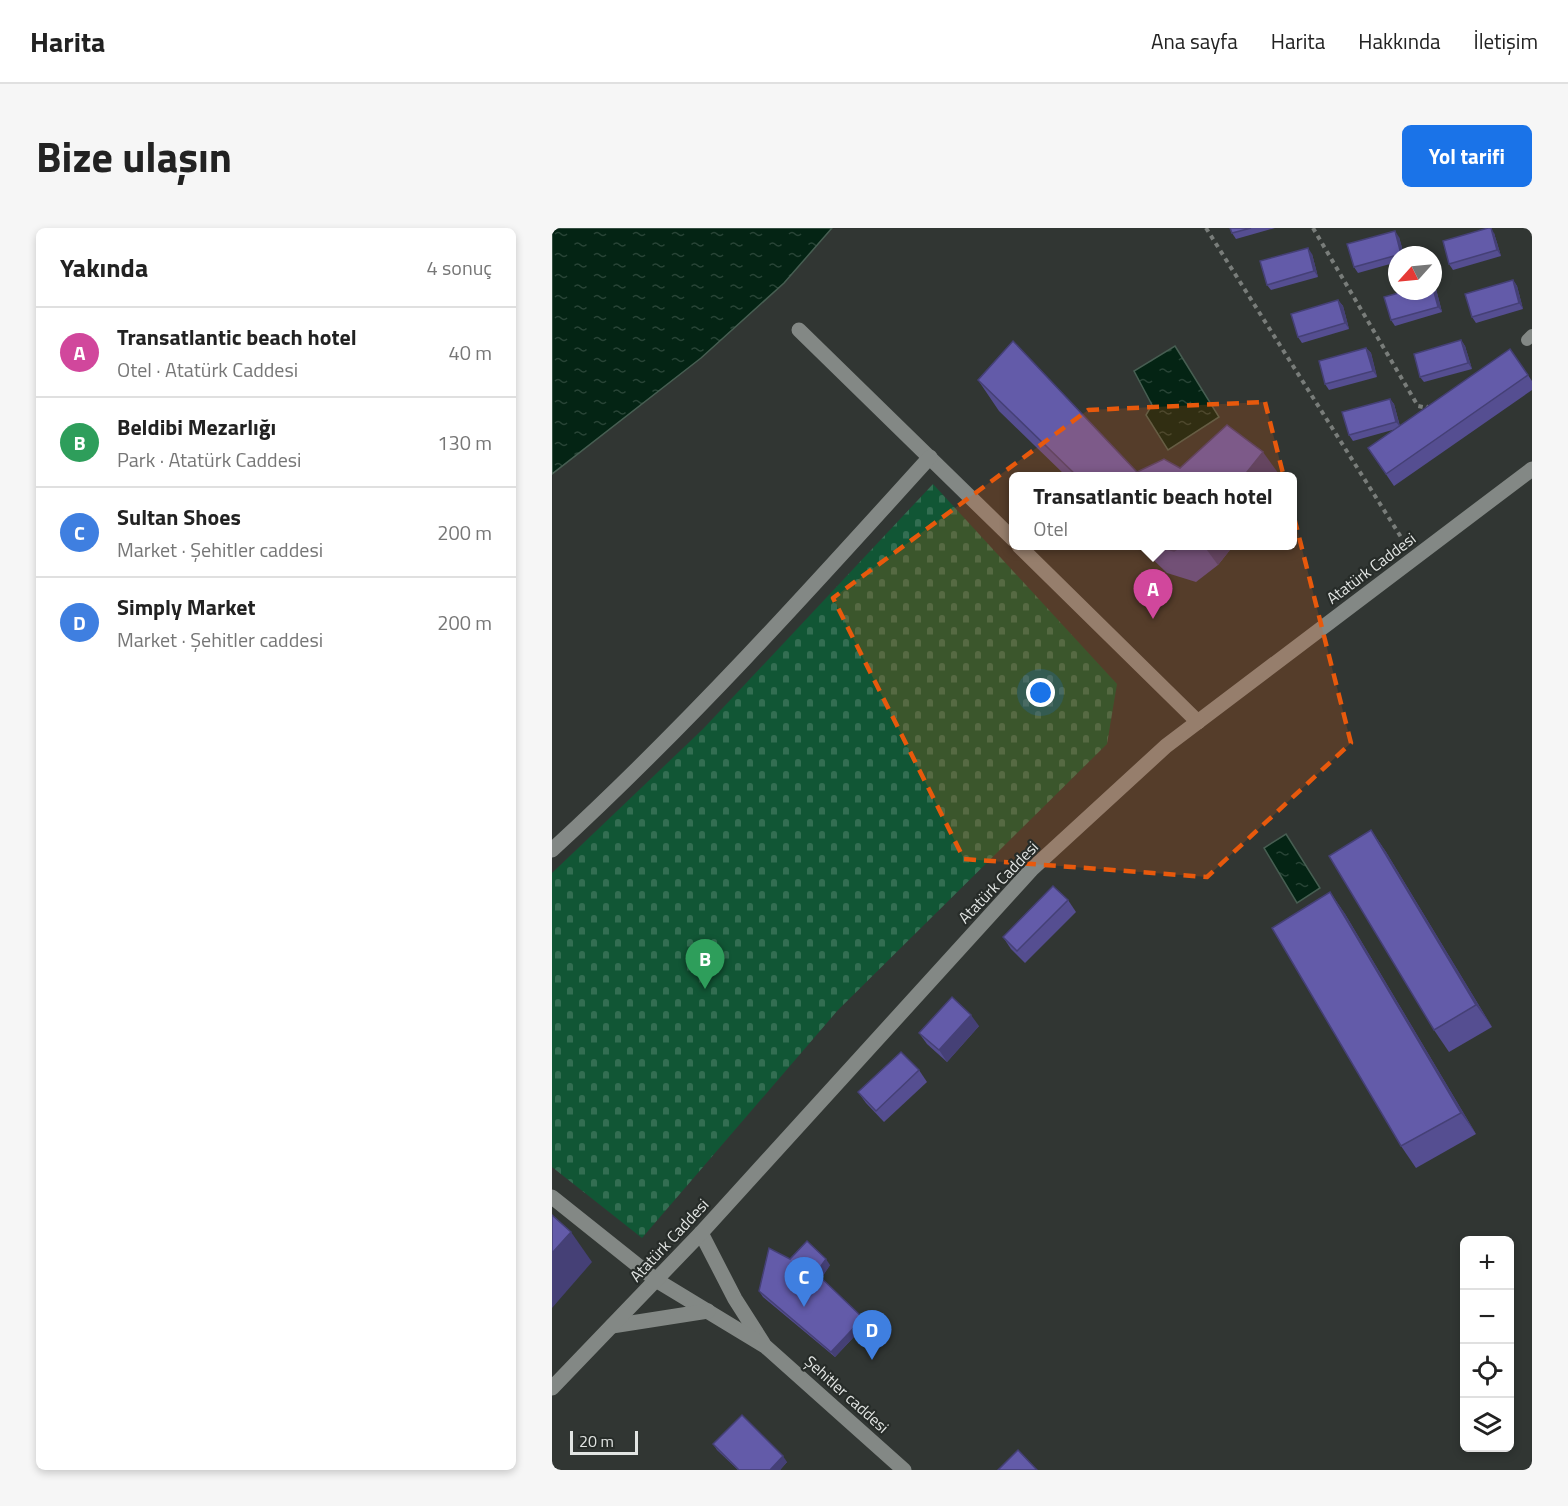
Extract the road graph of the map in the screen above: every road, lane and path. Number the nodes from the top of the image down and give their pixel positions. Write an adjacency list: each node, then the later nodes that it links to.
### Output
1 (1206, 228): 9 (path)
2 (1313, 228): 4 (path)
3 (799, 330): 5 (street)
4 (1436, 402)
5 (930, 457): 7 (street); 11 (street)
6 (1532, 469): 9 (street, Atatürk Caddesi)
7 (1009, 535)
8 (1023, 550): 10 (street)
9 (1414, 558): 10 (street, Atatürk Caddesi)
10 (1198, 722): 13 (street, Atatürk Caddesi)
11 (552, 850)
12 (552, 1197): 14 (street, Şehitler caddesi)
13 (700, 1233): 14 (street, Atatürk Caddesi); 17 (street, Şehitler caddesi)
14 (656, 1280): 15 (street, Şehitler caddesi); 16 (street, Atatürk Caddesi)
15 (708, 1311): 16 (street); 17 (street, Şehitler caddesi)
16 (612, 1326): 18 (street, Atatürk Caddesi)
17 (765, 1346): 19 (street, Şehitler caddesi)
18 (552, 1388)
19 (904, 1470)

